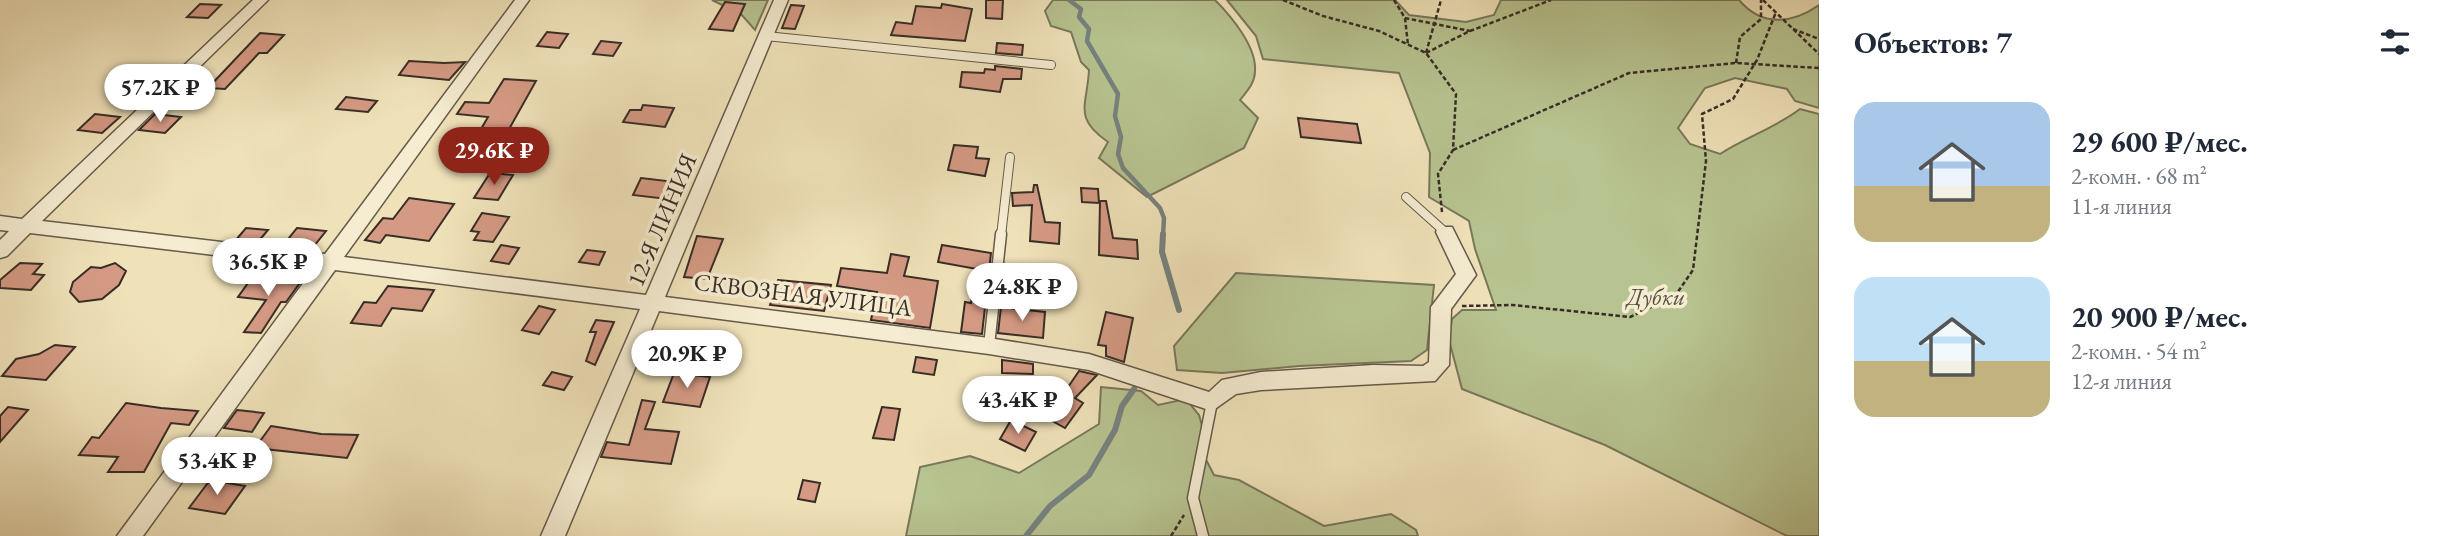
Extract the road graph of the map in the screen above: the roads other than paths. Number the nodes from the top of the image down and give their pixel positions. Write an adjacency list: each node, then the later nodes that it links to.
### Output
1 (261, 0): 9 (street)
2 (522, 0): 12 (street)
3 (781, 0): 4 (street, 12-Я ЛИНИЯ)
4 (766, 36): 5 (lane); 13 (street, 12-Я ЛИНИЯ)
5 (1051, 65)
6 (1010, 157): 14 (lane)
7 (1406, 197): 10 (lane)
8 (0, 223): 9 (street, СКВОЗНАЯ УЛИЦА)
9 (24, 227): 11 (street); 12 (street, СКВОЗНАЯ УЛИЦА)
10 (1445, 232): 15 (street)
11 (0, 251)
12 (331, 262): 13 (street, СКВОЗНАЯ УЛИЦА); 16 (street)
13 (654, 302): 14 (street, СКВОЗНАЯ УЛИЦА); 17 (street, 12-Я ЛИНИЯ)
14 (989, 346): 15 (street, СКВОЗНАЯ УЛИЦА)
15 (1212, 402): 18 (lane)
16 (129, 536)
17 (553, 536)
18 (1203, 536)

